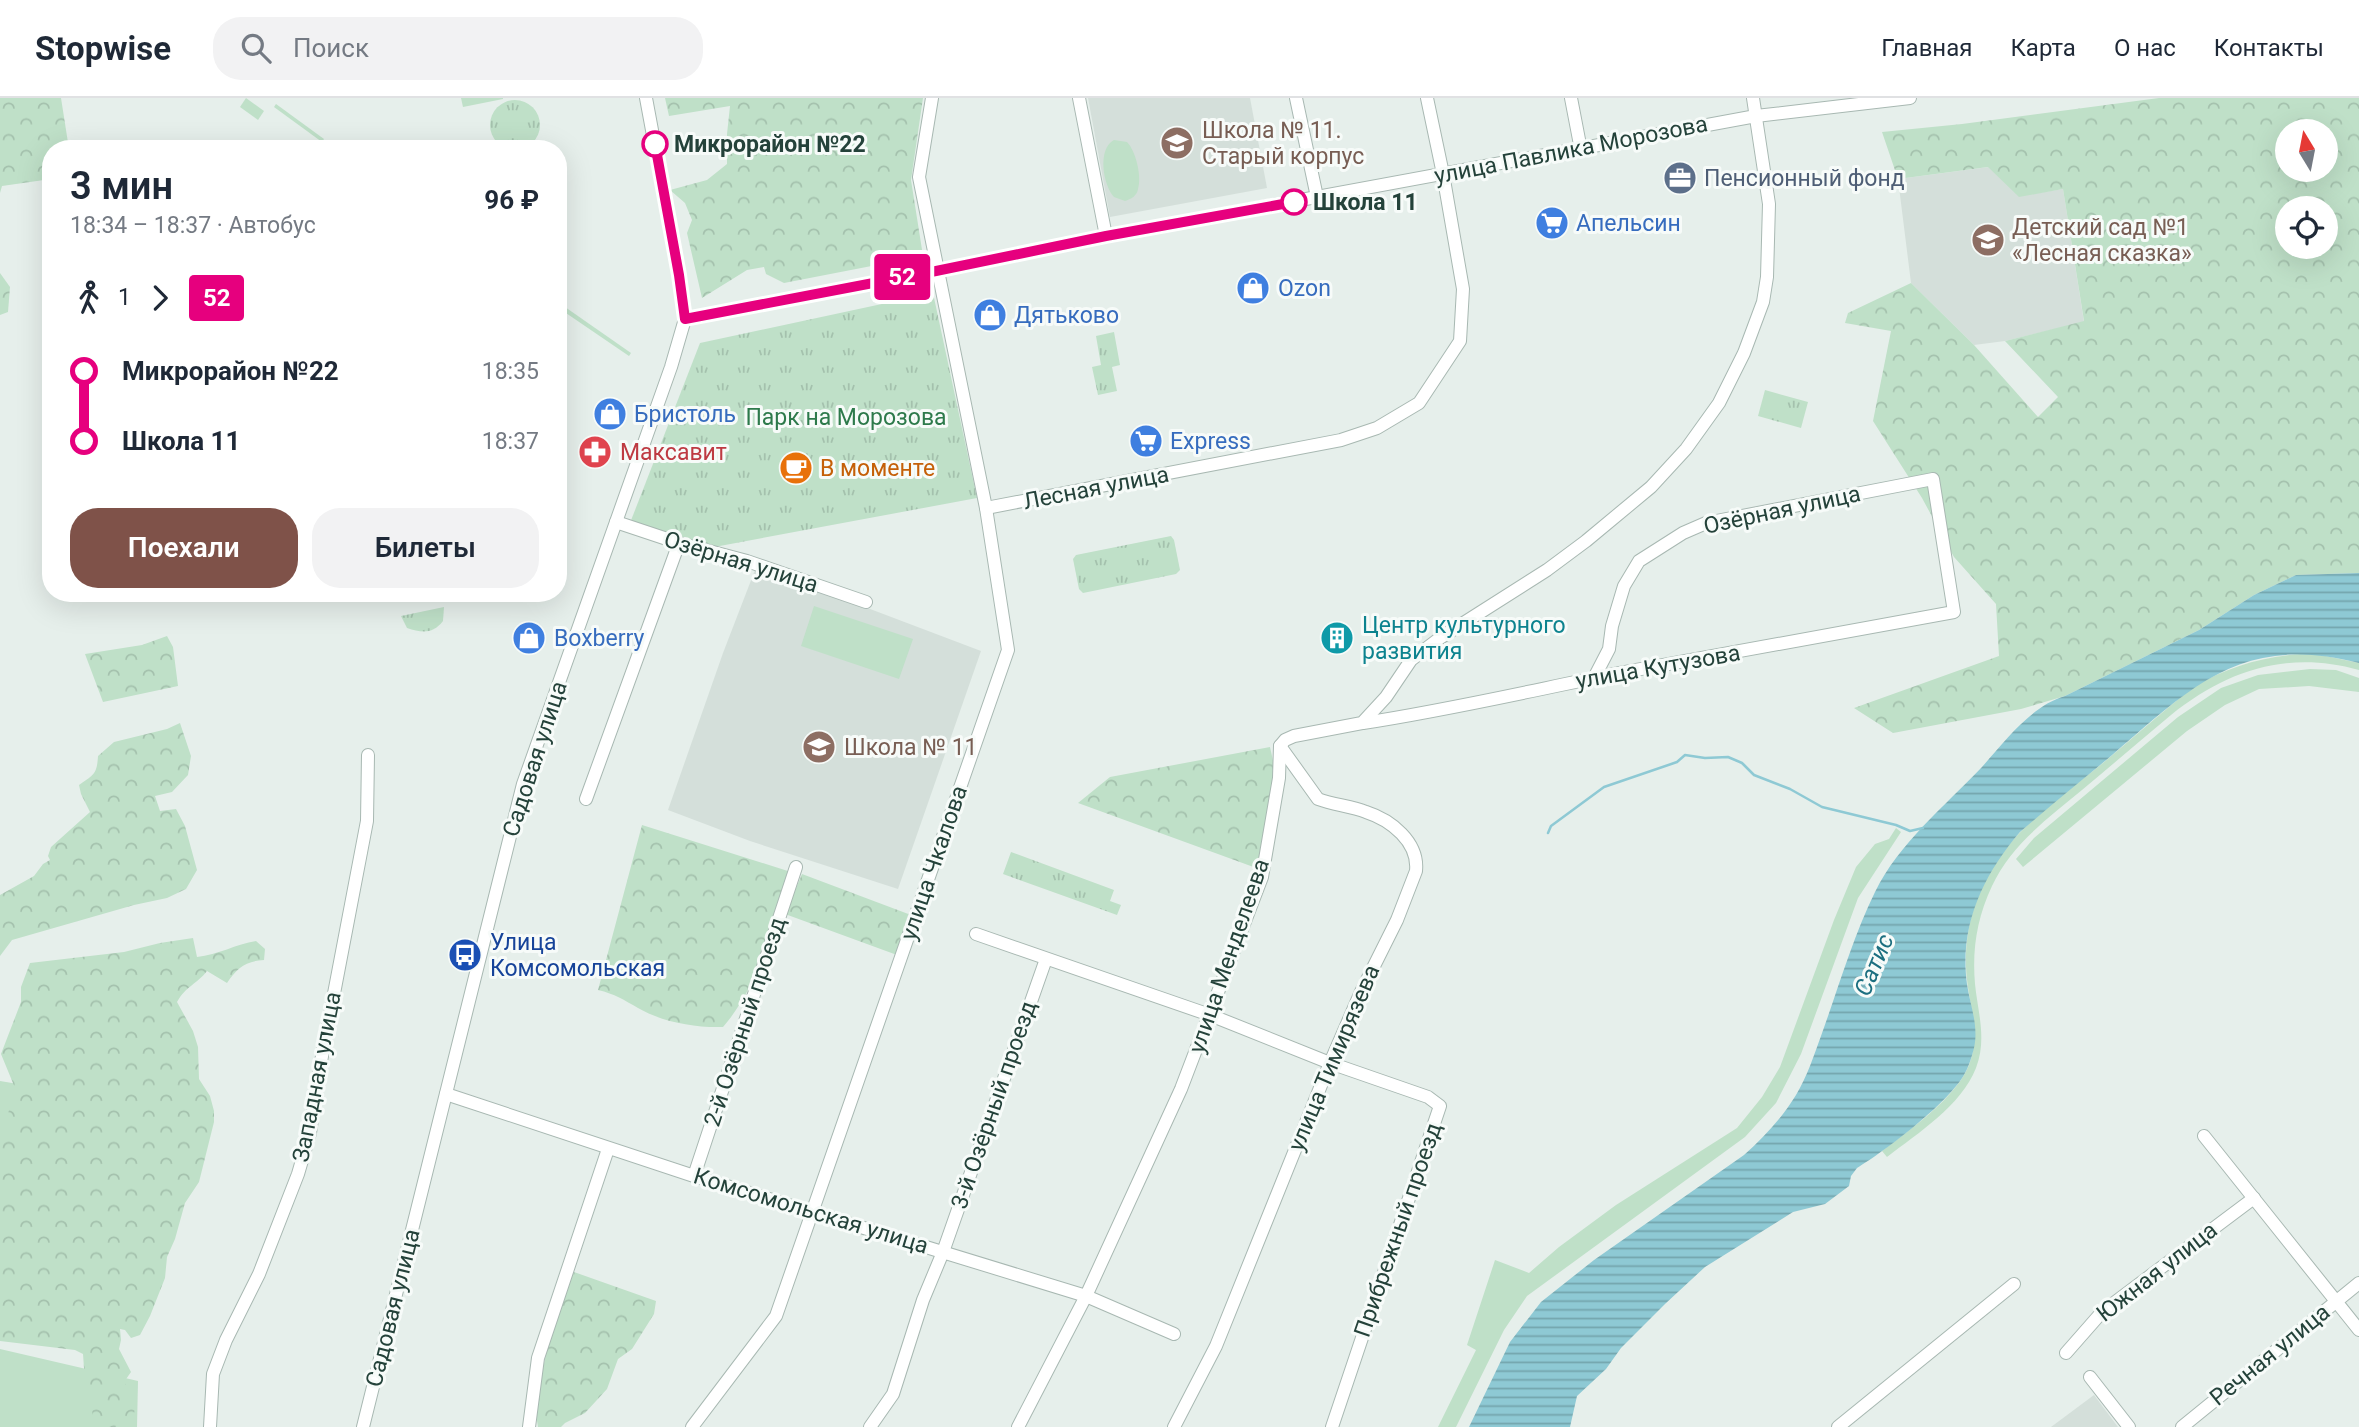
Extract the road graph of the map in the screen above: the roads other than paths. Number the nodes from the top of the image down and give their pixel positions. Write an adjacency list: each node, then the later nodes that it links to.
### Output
1 (646, 98): 15 (street, Садовая улица)
2 (932, 98): 14 (street, улица Чкалова)
3 (1079, 98): 13 (street)
4 (1296, 98): 12 (street)
5 (1427, 98): 11 (street, Лесная улица)
6 (1571, 98): 10 (street)
7 (1753, 98): 9 (street)
8 (1910, 98): 9 (street, улица Павлика Морозова)
9 (1756, 116): 10 (street, улица Павлика Морозова); 22 (street)
10 (1581, 149): 11 (street, улица Павлика Морозова)
11 (1443, 174): 12 (street, улица Павлика Морозова); 16 (street, Лесная улица)
12 (1317, 197): 13 (street, улица Павлика Морозова)
13 (1106, 236): 14 (street, улица Павлика Морозова)
14 (936, 271): 15 (street, улица Павлика Морозова); 16 (street, улица Чкалова)
15 (685, 319): 17 (street, Садовая улица)
16 (986, 508): 36 (street, улица Чкалова)
17 (616, 523): 18 (street, Озёрная улица); 31 (street, Садовая улица)
18 (679, 543): 19 (street, Озёрная улица); 25 (street)
19 (866, 602)
20 (1954, 612): 21 (street, улица Кутузова); 21 (street, Озёрная улица)
21 (1594, 678): 22 (street, улица Кутузова)
22 (1362, 723): 23 (street)
23 (1280, 746): 29 (street, улица Менделеева); 30 (street, улица Тимирязева)
24 (368, 755): 46 (street, Западная улица)
25 (586, 799)
26 (796, 867): 34 (street, 2-й Озёрный проезд)
27 (976, 934): 28 (street)
28 (1046, 959): 29 (street); 37 (street, 3-й Озёрный проезд)
29 (1210, 1015): 30 (street); 40 (street, улица Менделеева)
30 (1330, 1063): 52 (street, улица Тимирязева); 53 (street, Прибрежный проезд)
31 (446, 1094): 33 (street, Комсомольская улица); 47 (street, Садовая улица)
32 (2204, 1136): 35 (street)
33 (608, 1149): 34 (street, Комсомольская улица); 48 (street)
34 (694, 1176): 36 (street, Комсомольская улица)
35 (2254, 1198): 41 (street); 44 (street, Южная улица)
36 (813, 1213): 37 (street, Комсомольская улица); 49 (street, улица Чкалова)
37 (943, 1252): 40 (street, Комсомольская улица); 50 (street, 3-й Озёрный проезд)
38 (2359, 1283): 41 (street, Речная улица)
39 (2014, 1284): 54 (street)
40 (1086, 1296): 43 (street, Комсомольская улица); 51 (street, улица Менделеева)
41 (2335, 1303): 42 (street); 56 (street, Речная улица)
42 (2359, 1330)
43 (1174, 1334)
44 (2066, 1353)
45 (2090, 1377): 55 (street)
46 (210, 1427)
47 (363, 1427)
48 (529, 1427)
49 (692, 1427)
50 (870, 1427)
51 (1018, 1427)
52 (1174, 1427)
53 (1332, 1427)
54 (1839, 1427)
55 (2129, 1427)
56 (2182, 1427)

